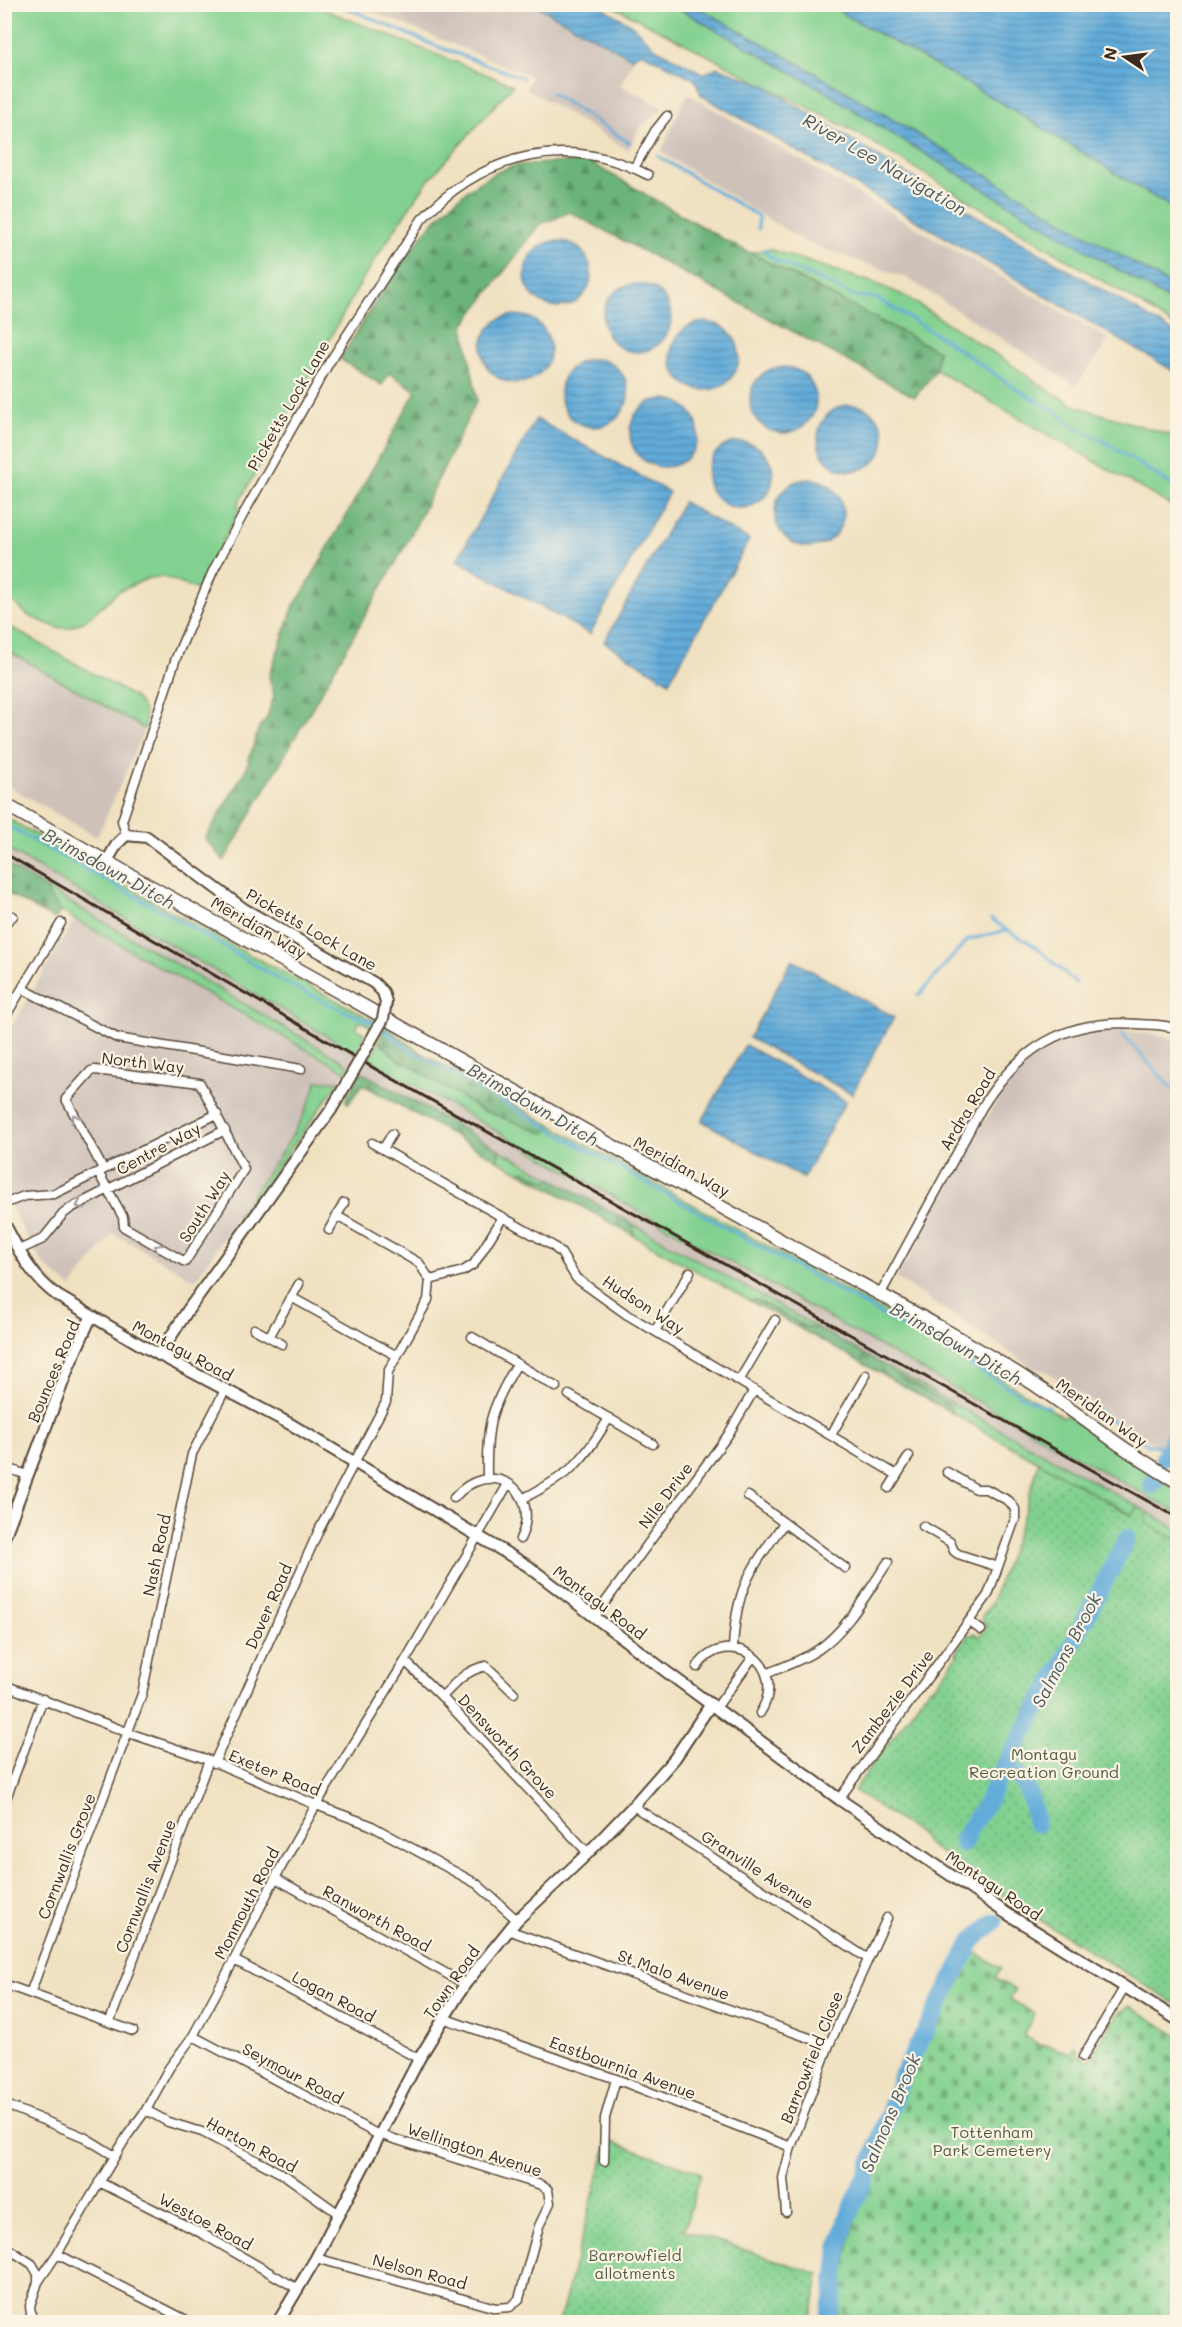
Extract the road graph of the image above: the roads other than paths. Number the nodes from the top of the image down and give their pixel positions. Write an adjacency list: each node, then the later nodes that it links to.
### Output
1 (667, 116): 2 (street)
2 (634, 168): 3 (street, Picketts Lock Lane); 5 (street, Picketts Lock Lane)
3 (648, 175)
4 (4, 804): 6 (main road, Meridian Way)
5 (126, 835): 6 (street); 40 (street, Picketts Lock Lane, bridge)
6 (107, 861): 31 (main road, Meridian Way)
7 (13, 916): 9 (street)
8 (61, 923): 10 (street)
9 (4, 924)
10 (23, 989): 11 (street); 13 (street)
11 (4, 1019)
12 (1178, 1029): 31 (street, Ardra Road)
13 (301, 1069)
14 (217, 1114): 15 (street, Centre Way); 19 (street, Centre Way); 19 (street, North Way, one-way to 14)
15 (225, 1130): 20 (street, Centre Way); 20 (street, South Way, one-way to 20)
16 (392, 1134): 18 (street)
17 (372, 1143): 18 (street, Hudson Way)
18 (383, 1149): 24 (street, Hudson Way)
19 (100, 1171): 20 (street); 22 (street, Centre Way)
20 (108, 1191): 27 (street, Centre Way, one-way to 27)
21 (344, 1203): 23 (street)
22 (4, 1204)
23 (337, 1216): 26 (street); 29 (street)
24 (503, 1217): 29 (street); 36 (street, Hudson Way)
25 (4, 1223): 27 (street, Montagu Road)
26 (328, 1230)
27 (19, 1250): 33 (street, Montagu Road)
28 (690, 1272): 36 (street)
29 (430, 1280): 41 (street, Dover Road)
30 (299, 1284): 32 (street)
31 (881, 1293): 59 (main road, Meridian Way)
32 (291, 1297): 37 (street); 41 (street)
33 (91, 1317): 40 (street, Montagu Road); 56 (street, Bounces Road)
34 (775, 1320): 44 (street)
35 (254, 1329): 37 (street)
36 (655, 1331): 44 (street, Hudson Way)
37 (269, 1337): 39 (street)
38 (472, 1337): 42 (street)
39 (282, 1344)
40 (159, 1355): 46 (street, Montagu Road)
41 (397, 1356): 53 (street, Dover Road)
42 (517, 1364): 45 (street); 58 (street)
43 (866, 1375): 50 (street)
44 (739, 1381): 47 (street, Hudson Way)
45 (556, 1387)
46 (225, 1390): 53 (street, Montagu Road); 87 (street, Nash Road)
47 (754, 1390): 50 (street, Hudson Way); 73 (street, Nile Drive)
48 (569, 1395): 49 (street)
49 (609, 1418): 51 (street); 64 (street)
50 (831, 1436): 57 (street, Hudson Way)
51 (653, 1444)
52 (909, 1456): 57 (street)
53 (353, 1462): 67 (street, Montagu Road); 88 (street, Dover Road)
54 (4, 1467): 56 (street)
55 (946, 1472): 72 (street, Zambezie Drive)
56 (27, 1475): 68 (street, Bounces Road)
57 (897, 1475): 61 (street)
58 (487, 1478): 60 (street); 63 (street)
59 (1178, 1482)
60 (508, 1484): 64 (street); 67 (street, Monmouth Road)
61 (889, 1488)
62 (748, 1496): 65 (street)
63 (454, 1498)
64 (524, 1498): 69 (street)
65 (784, 1523): 71 (street); 76 (street)
66 (923, 1526): 72 (street)
67 (478, 1535): 73 (street, Montagu Road); 78 (street, Monmouth Road)
68 (4, 1538)
69 (520, 1539)
70 (888, 1562): 80 (street)
71 (844, 1568)
72 (998, 1568): 74 (street, Zambezie Drive)
73 (595, 1616): 85 (street, Montagu Road)
74 (970, 1622): 75 (street); 89 (street, Zambezie Drive)
75 (981, 1630)
76 (734, 1648): 77 (street); 79 (street)
77 (753, 1657): 80 (street); 85 (street)
78 (405, 1661): 83 (street, Densworth Grove); 91 (street, Monmouth Road)
79 (697, 1667)
80 (768, 1673): 86 (street)
81 (4, 1685): 84 (street, Exeter Road)
82 (514, 1693): 83 (street)
83 (442, 1697): 93 (street, Densworth Grove)
84 (43, 1699): 87 (street, Exeter Road); 90 (street)
85 (713, 1706): 89 (street, Montagu Road); 92 (street, Town Road)
86 (760, 1713)
87 (129, 1732): 88 (street, Exeter Road); 103 (street, Cornwallis Grove)
88 (211, 1762): 91 (street, Exeter Road); 106 (street, Cornwallis Avenue)
89 (839, 1799): 102 (street, Montagu Road)
90 (4, 1804)
91 (315, 1806): 94 (street, Monmouth Road); 96 (street, Exeter Road)
92 (633, 1806): 93 (street, Town Road); 98 (street, Granville Avenue)
93 (588, 1853): 96 (street, Town Road)
94 (275, 1878): 99 (street, Monmouth Road); 101 (street, Ranworth Road)
95 (887, 1918): 98 (street, Barrowfield Close)
96 (517, 1920): 97 (street, Town Road)
97 (508, 1930): 101 (street, Town Road); 109 (street, St Malo Avenue)
98 (867, 1958): 109 (street, Barrowfield Close)
99 (234, 1960): 108 (street, Monmouth Road); 111 (street, Logan Road)
100 (4, 1984): 103 (street)
101 (465, 1984): 104 (street, Town Road)
102 (1124, 1988): 105 (street, Montagu Road); 110 (street)
103 (31, 1991): 106 (street)
104 (443, 2018): 111 (street, Town Road); 112 (street, Eastbournia Avenue)
105 (1178, 2020)
106 (110, 2021): 107 (street)
107 (133, 2031)
108 (193, 2036): 114 (street, Monmouth Road); 115 (street, Seymour Road)
109 (829, 2045): 116 (street, Barrowfield Close)
110 (1083, 2057)
111 (419, 2059): 115 (street, Town Road)
112 (616, 2079): 116 (street, Eastbournia Avenue); 118 (street)
113 (4, 2104): 117 (street)
114 (146, 2110): 117 (street, Monmouth Road); 121 (street, Harton Road)
115 (380, 2134): 121 (street, Town Road); 127 (street, Wellington Avenue)
116 (791, 2147): 120 (street, Barrowfield Close)
117 (116, 2156): 119 (street, Monmouth Road)
118 (604, 2161)
119 (99, 2182): 123 (street, Monmouth Road); 126 (street, Westoe Road)
120 (786, 2212)
121 (339, 2214): 124 (street, Town Road)
122 (4, 2246): 125 (street)
123 (57, 2254): 125 (street, Monmouth Road); 129 (street)
124 (316, 2258): 126 (street, Town Road); 127 (street, Nelson Road)
125 (38, 2282): 128 (street, Monmouth Road)
126 (298, 2289): 130 (street, Town Road)
127 (516, 2304)
128 (32, 2322)
129 (190, 2322)
130 (278, 2322)

